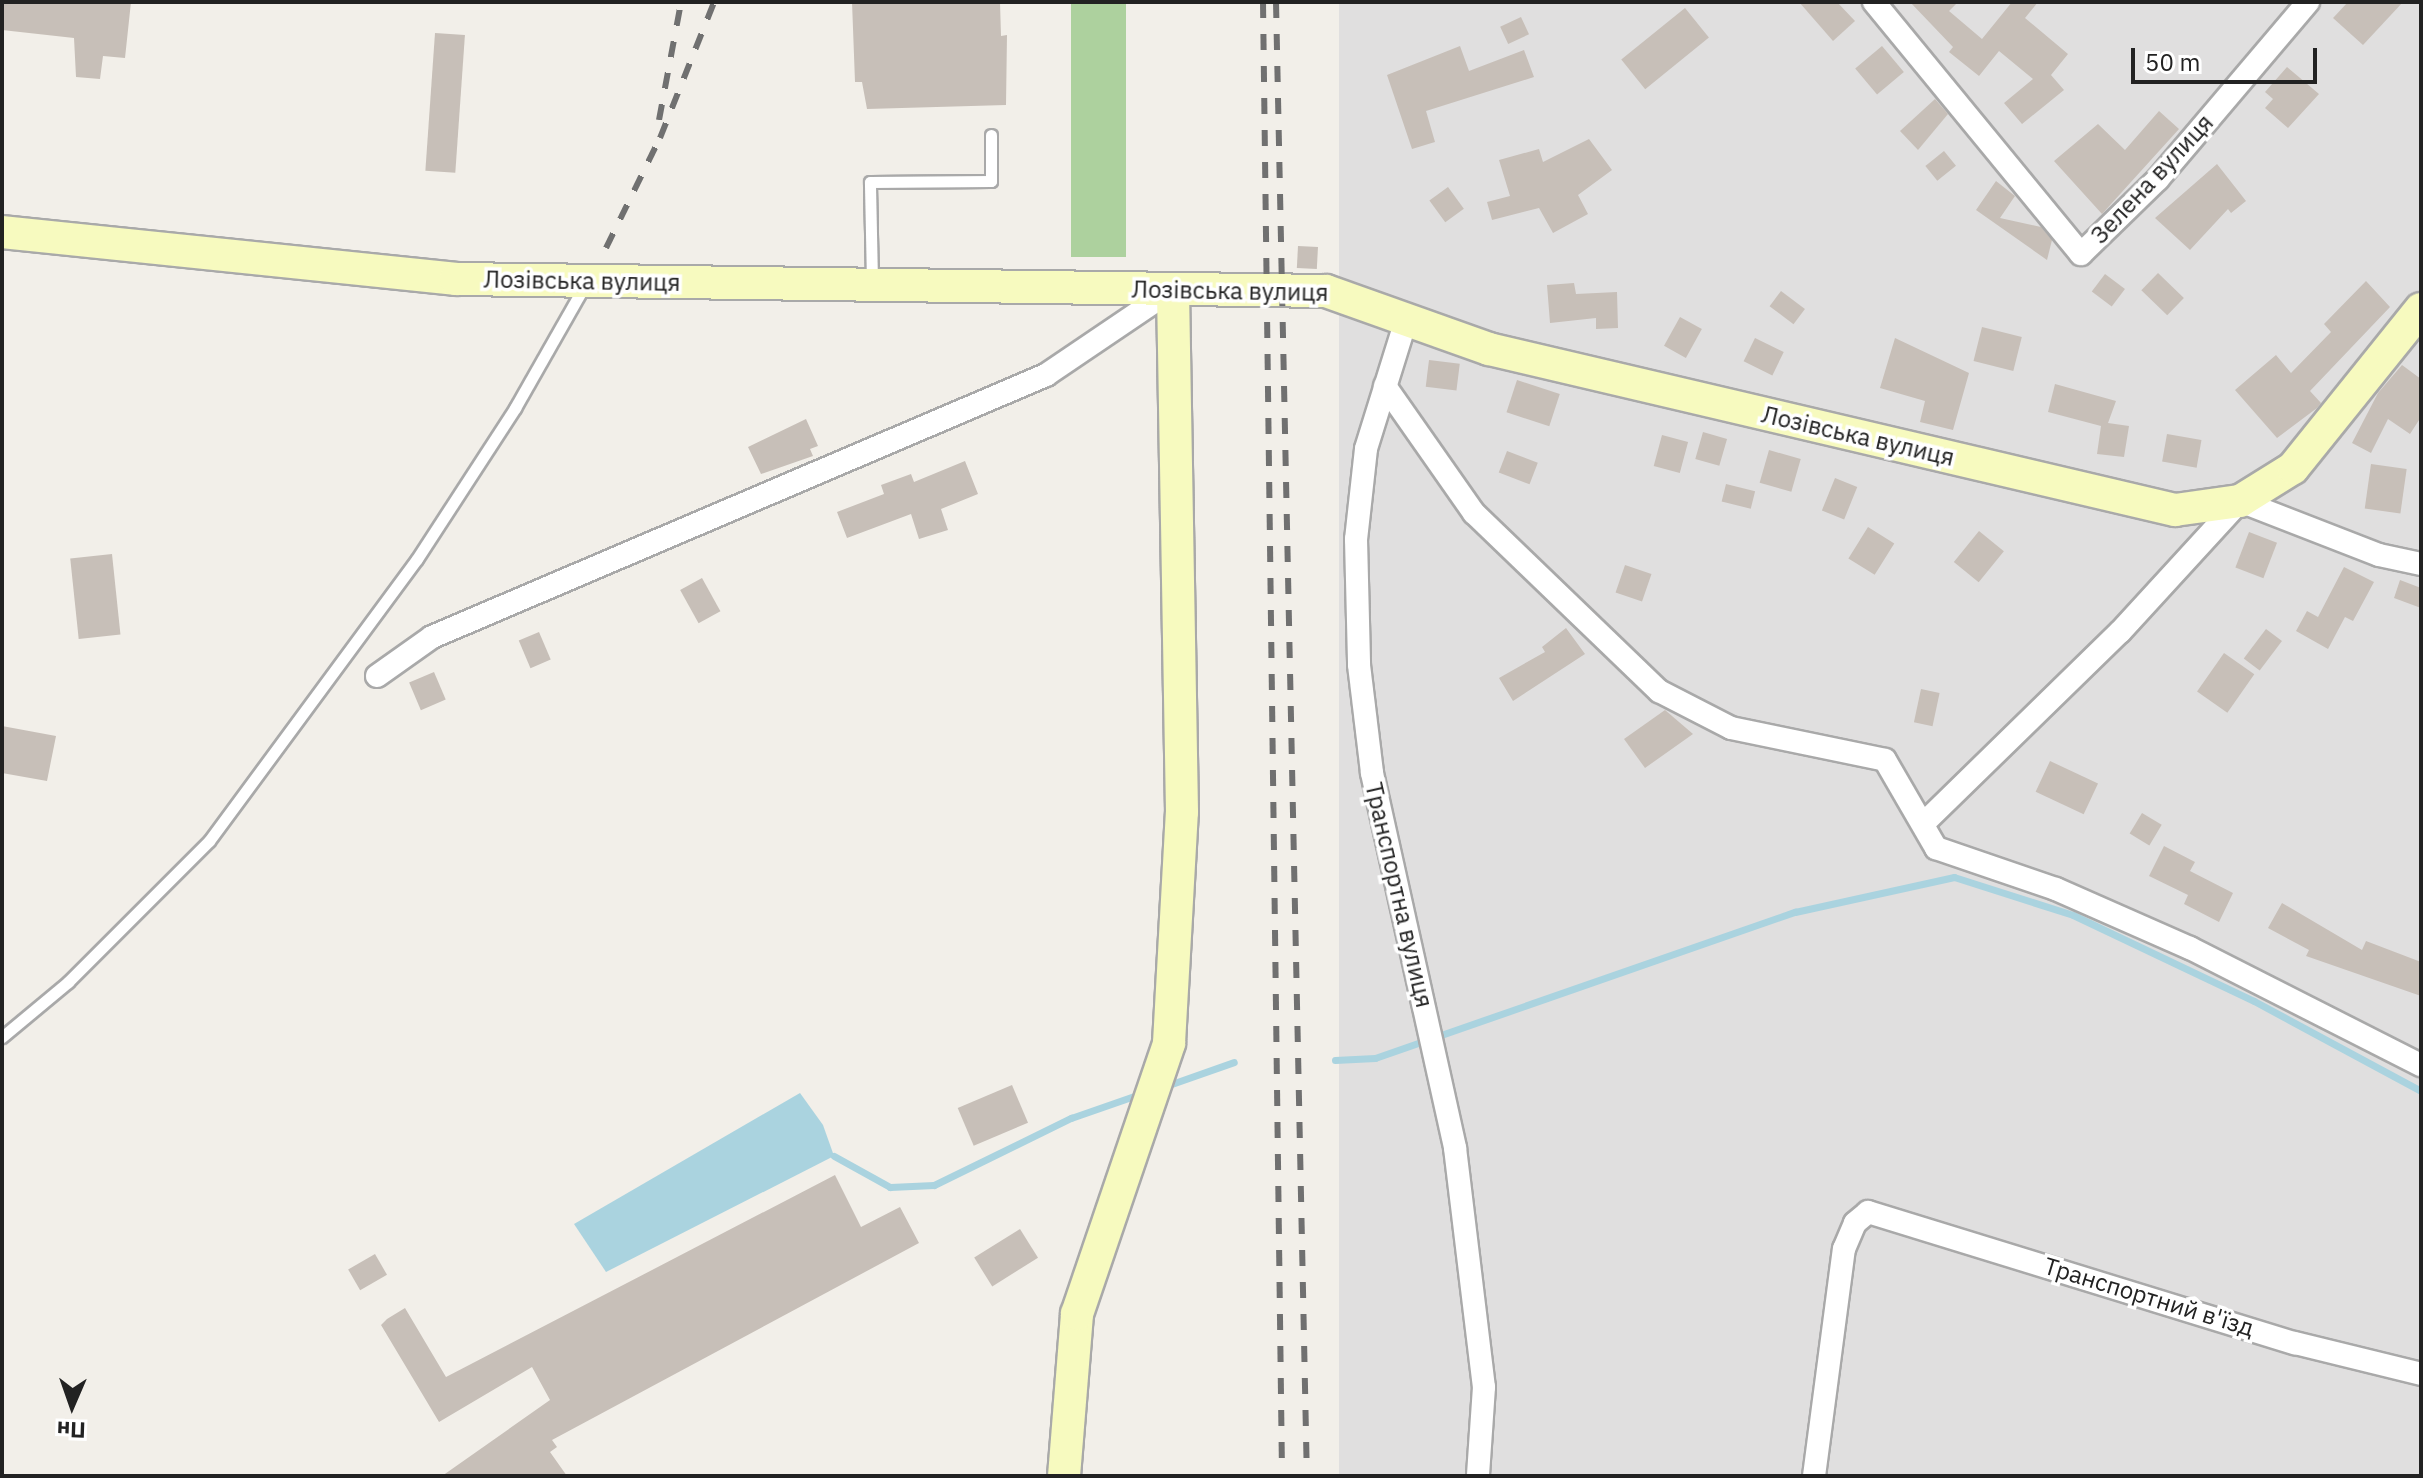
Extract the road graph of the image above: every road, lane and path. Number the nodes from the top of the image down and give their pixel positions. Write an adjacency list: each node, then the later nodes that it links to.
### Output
1 (1874, 2): 2 (street, Зелена вулиця)
2 (2308, 2)
3 (991, 135): 6 (lane)
4 (2, 232): 5 (main road, Лозівська вулиця)
5 (587, 281): 6 (main road, Лозівська вулиця); 15 (lane)
6 (872, 285): 7 (main road, Лозівська вулиця)
7 (1173, 289): 9 (main road, Лозівська вулиця); 13 (street); 18 (main road)
8 (2421, 309): 11 (main road)
9 (1407, 317): 10 (street, Транспортна вулиця); 11 (main road, Лозівська вулиця)
10 (1385, 386): 14 (street); 19 (street, Транспортна вулиця)
11 (2240, 501): 12 (street, Лозівська вулиця); 14 (street)
12 (2421, 564)
13 (377, 676)
14 (1924, 823): 16 (street)
15 (2, 1037)
16 (2421, 1065)
17 (2421, 1374): 20 (street, Транспортний в'їзд)
18 (1064, 1476)
19 (1478, 1476)
20 (1814, 1476)

